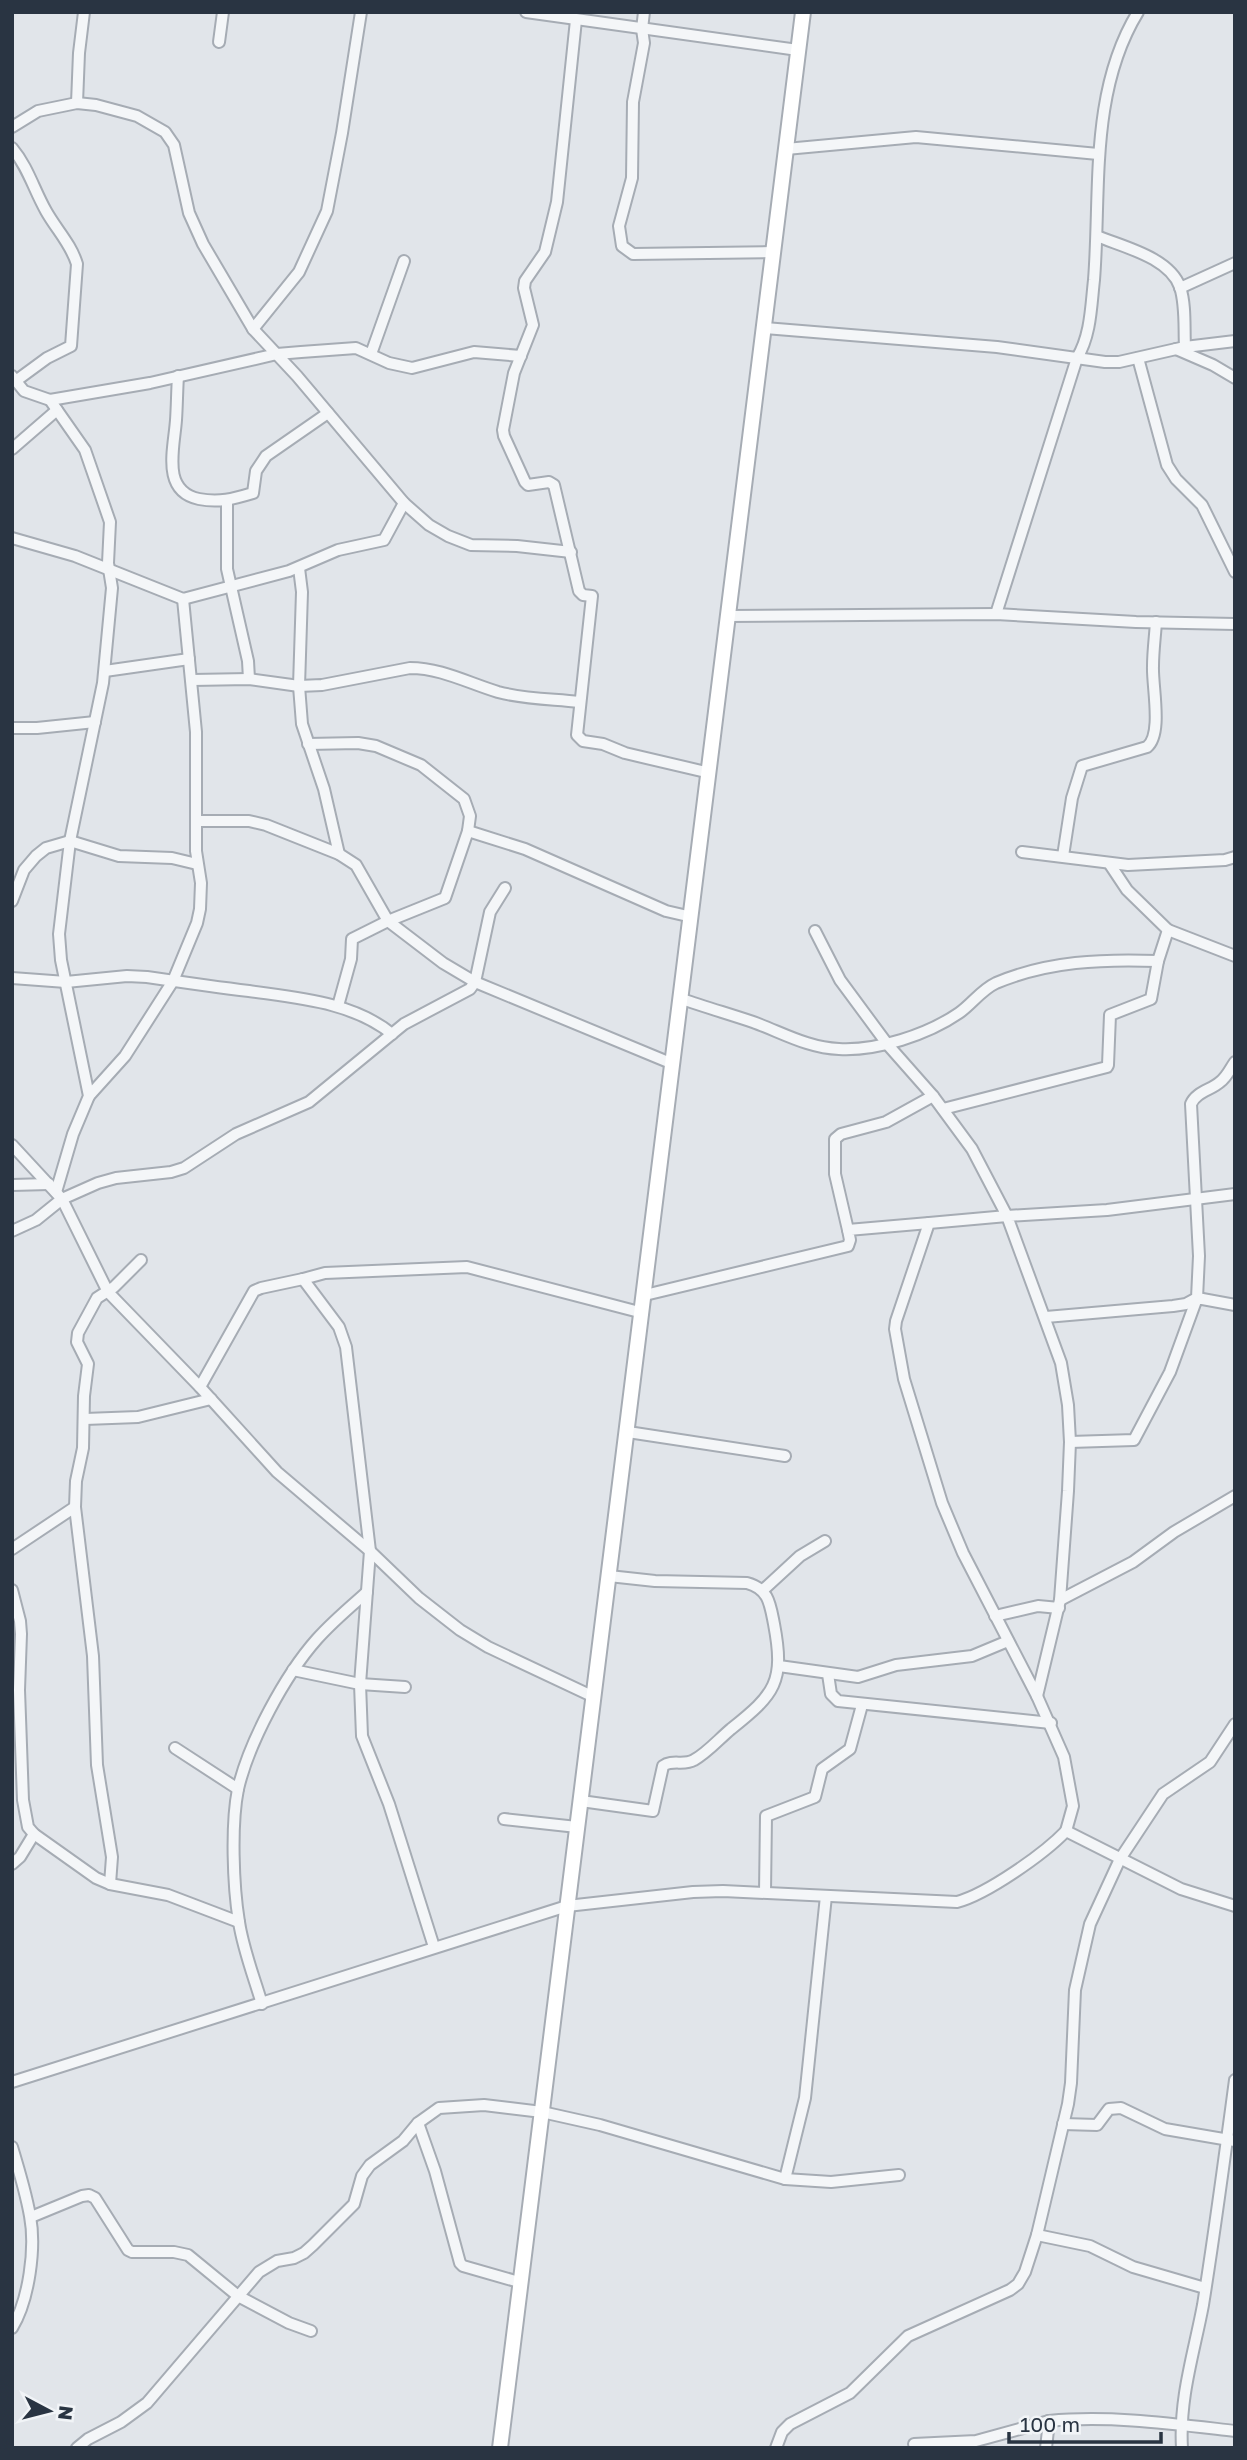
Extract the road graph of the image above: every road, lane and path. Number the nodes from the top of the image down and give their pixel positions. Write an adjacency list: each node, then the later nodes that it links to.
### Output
1 (84, 12): 12 (street)
2 (223, 12): 10 (street)
3 (361, 12): 23 (street)
4 (526, 12): 8 (street)
5 (644, 12): 9 (street)
6 (803, 12): 11 (main road)
7 (1138, 12): 16 (street)
8 (576, 20): 9 (street); 28 (street)
9 (642, 29): 11 (street); 18 (street)
10 (219, 42)
11 (798, 50): 15 (main road)
12 (77, 103): 13 (street); 23 (street)
13 (12, 127)
14 (12, 148): 32 (street)
15 (786, 149): 16 (street); 18 (main road)
16 (1098, 154): 17 (street)
17 (1097, 236): 21 (street); 29 (street)
18 (774, 252): 22 (main road)
19 (404, 261): 27 (street)
20 (1235, 263): 21 (street)
21 (1180, 288): 25 (street)
22 (765, 328): 29 (street); 50 (main road)
23 (253, 329): 26 (street)
24 (1235, 341): 25 (street)
25 (1181, 348): 30 (street); 33 (street)
26 (277, 354): 27 (street); 31 (street); 38 (street)
27 (371, 354): 28 (street)
28 (521, 356): 43 (street)
29 (1077, 358): 30 (street); 49 (street)
30 (1138, 358): 46 (street)
31 (178, 376): 36 (street); 40 (street)
32 (14, 378): 34 (street)
33 (1235, 378)
34 (24, 391): 35 (street); 36 (street)
35 (12, 396)
36 (50, 400): 37 (street)
37 (57, 410): 39 (street); 45 (street)
38 (328, 413): 40 (street); 41 (street)
39 (12, 449)
40 (227, 501): 47 (street)
41 (404, 503): 43 (street); 44 (street)
42 (12, 538): 45 (street)
43 (571, 552): 58 (street)
44 (299, 568): 47 (street); 57 (street)
45 (108, 571): 48 (street); 54 (street)
46 (1235, 572)
47 (231, 586): 48 (street); 55 (street)
48 (183, 599): 53 (street)
49 (996, 614): 50 (street); 51 (street)
50 (729, 616): 62 (main road)
51 (1156, 622): 52 (street); 68 (street)
52 (1235, 624)
53 (189, 659): 54 (street); 56 (street)
54 (105, 671): 59 (street)
55 (249, 679): 56 (street); 57 (street)
56 (192, 680): 63 (street)
57 (299, 686): 58 (street); 61 (street)
58 (579, 702): 62 (street)
59 (95, 722): 60 (street); 65 (street)
60 (12, 728)
61 (309, 744): 64 (street); 67 (street)
62 (710, 773): 74 (main road)
63 (196, 821): 67 (street); 71 (street)
64 (468, 831): 74 (street); 75 (street)
65 (70, 841): 71 (street); 73 (street); 82 (street)
66 (1022, 852): 68 (street)
67 (339, 853): 75 (street)
68 (1063, 856): 70 (street)
69 (1235, 857): 70 (street)
70 (1109, 863): 76 (street)
71 (197, 864): 81 (street)
72 (505, 888): 83 (street)
73 (12, 901)
74 (692, 917): 84 (main road)
75 (388, 921): 83 (street); 85 (street)
76 (1168, 930): 78 (street); 79 (street)
77 (815, 931): 87 (street)
78 (1235, 956)
79 (1158, 961): 87 (street); 92 (street)
80 (12, 978): 82 (street)
81 (173, 981): 82 (street); 85 (street); 90 (street)
82 (66, 982): 90 (street)
83 (475, 982): 86 (street); 89 (street)
84 (682, 999): 87 (street); 89 (main road)
85 (338, 1006): 86 (street)
86 (392, 1034): 95 (street)
87 (888, 1045): 91 (street)
88 (1235, 1062): 97 (street)
89 (673, 1064): 105 (main road)
90 (89, 1096): 95 (street)
91 (933, 1096): 92 (street); 100 (street)
92 (943, 1109): 98 (street)
93 (12, 1145): 95 (street)
94 (12, 1185): 95 (street)
95 (56, 1192): 101 (street); 104 (street)
96 (1235, 1194): 97 (street)
97 (1195, 1200): 98 (street); 106 (street)
98 (1007, 1216): 99 (street); 109 (street)
99 (929, 1223): 100 (street); 126 (street)
100 (848, 1230): 105 (street)
101 (12, 1231)
102 (141, 1260): 104 (street)
103 (303, 1279): 108 (street); 110 (street); 120 (street)
104 (108, 1292): 110 (street); 112 (street)
105 (645, 1295): 108 (main road)
106 (1197, 1298): 107 (street); 109 (street); 114 (street)
107 (1235, 1305)
108 (643, 1313): 113 (main road)
109 (1046, 1317): 114 (street)
110 (200, 1387): 111 (street)
111 (211, 1399): 112 (street); 120 (street)
112 (85, 1419): 117 (street)
113 (628, 1432): 115 (street); 121 (main road)
114 (1070, 1441): 125 (street)
115 (785, 1457)
116 (1235, 1496): 125 (street)
117 (75, 1507): 119 (street); 147 (street)
118 (825, 1541): 123 (street)
119 (12, 1549)
120 (370, 1551): 124 (street); 134 (street)
121 (609, 1576): 123 (street); 134 (main road)
122 (12, 1590): 144 (street)
123 (763, 1590): 128 (street)
124 (367, 1592): 129 (street); 131 (street)
125 (1059, 1604): 126 (street); 133 (street)
126 (995, 1616): 127 (street)
127 (1008, 1641): 130 (street); 133 (street)
128 (779, 1666): 130 (street); 140 (street)
129 (293, 1670): 131 (street); 139 (street)
130 (828, 1674): 135 (street)
131 (360, 1685): 132 (street); 153 (street)
132 (405, 1686)
133 (1037, 1696): 136 (street)
134 (594, 1697): 140 (main road)
135 (862, 1705): 136 (street); 148 (street)
136 (1051, 1723): 143 (street)
137 (1235, 1724): 145 (street)
138 (175, 1748): 139 (street)
139 (238, 1789): 152 (street)
140 (580, 1801): 142 (main road)
141 (504, 1819): 142 (street)
142 (576, 1827): 150 (main road)
143 (1066, 1831): 145 (street); 149 (street)
144 (34, 1834): 146 (street); 147 (street)
145 (1120, 1859): 151 (street); 159 (street)
146 (12, 1864)
147 (110, 1885): 152 (street)
148 (765, 1892): 149 (street); 150 (street)
149 (826, 1896): 163 (street)
150 (567, 1906): 153 (street); 157 (main road)
151 (1235, 1906)
152 (239, 1922): 154 (street)
153 (434, 1947): 154 (street)
154 (261, 2004): 156 (street)
155 (1235, 2080): 160 (street)
156 (12, 2082)
157 (542, 2112): 158 (street); 163 (street); 166 (main road)
158 (418, 2123): 166 (street); 168 (street)
159 (1063, 2124): 160 (street); 165 (street)
160 (1231, 2140): 167 (street)
161 (12, 2147): 164 (street)
162 (899, 2175): 163 (street)
163 (785, 2179)
164 (31, 2217): 168 (street); 169 (street)
165 (1037, 2235): 167 (street); 177 (street)
166 (519, 2282): 176 (main road)
167 (1205, 2288): 172 (street)
168 (238, 2296): 170 (street); 175 (street)
169 (12, 2328)
170 (311, 2331)
171 (1049, 2421): 172 (street); 174 (street); 178 (street)
172 (1180, 2425): 173 (street); 179 (street)
173 (1235, 2431)
174 (914, 2444)
175 (77, 2448)
176 (500, 2448)
177 (776, 2448)
178 (1046, 2448)
179 (1182, 2448)

